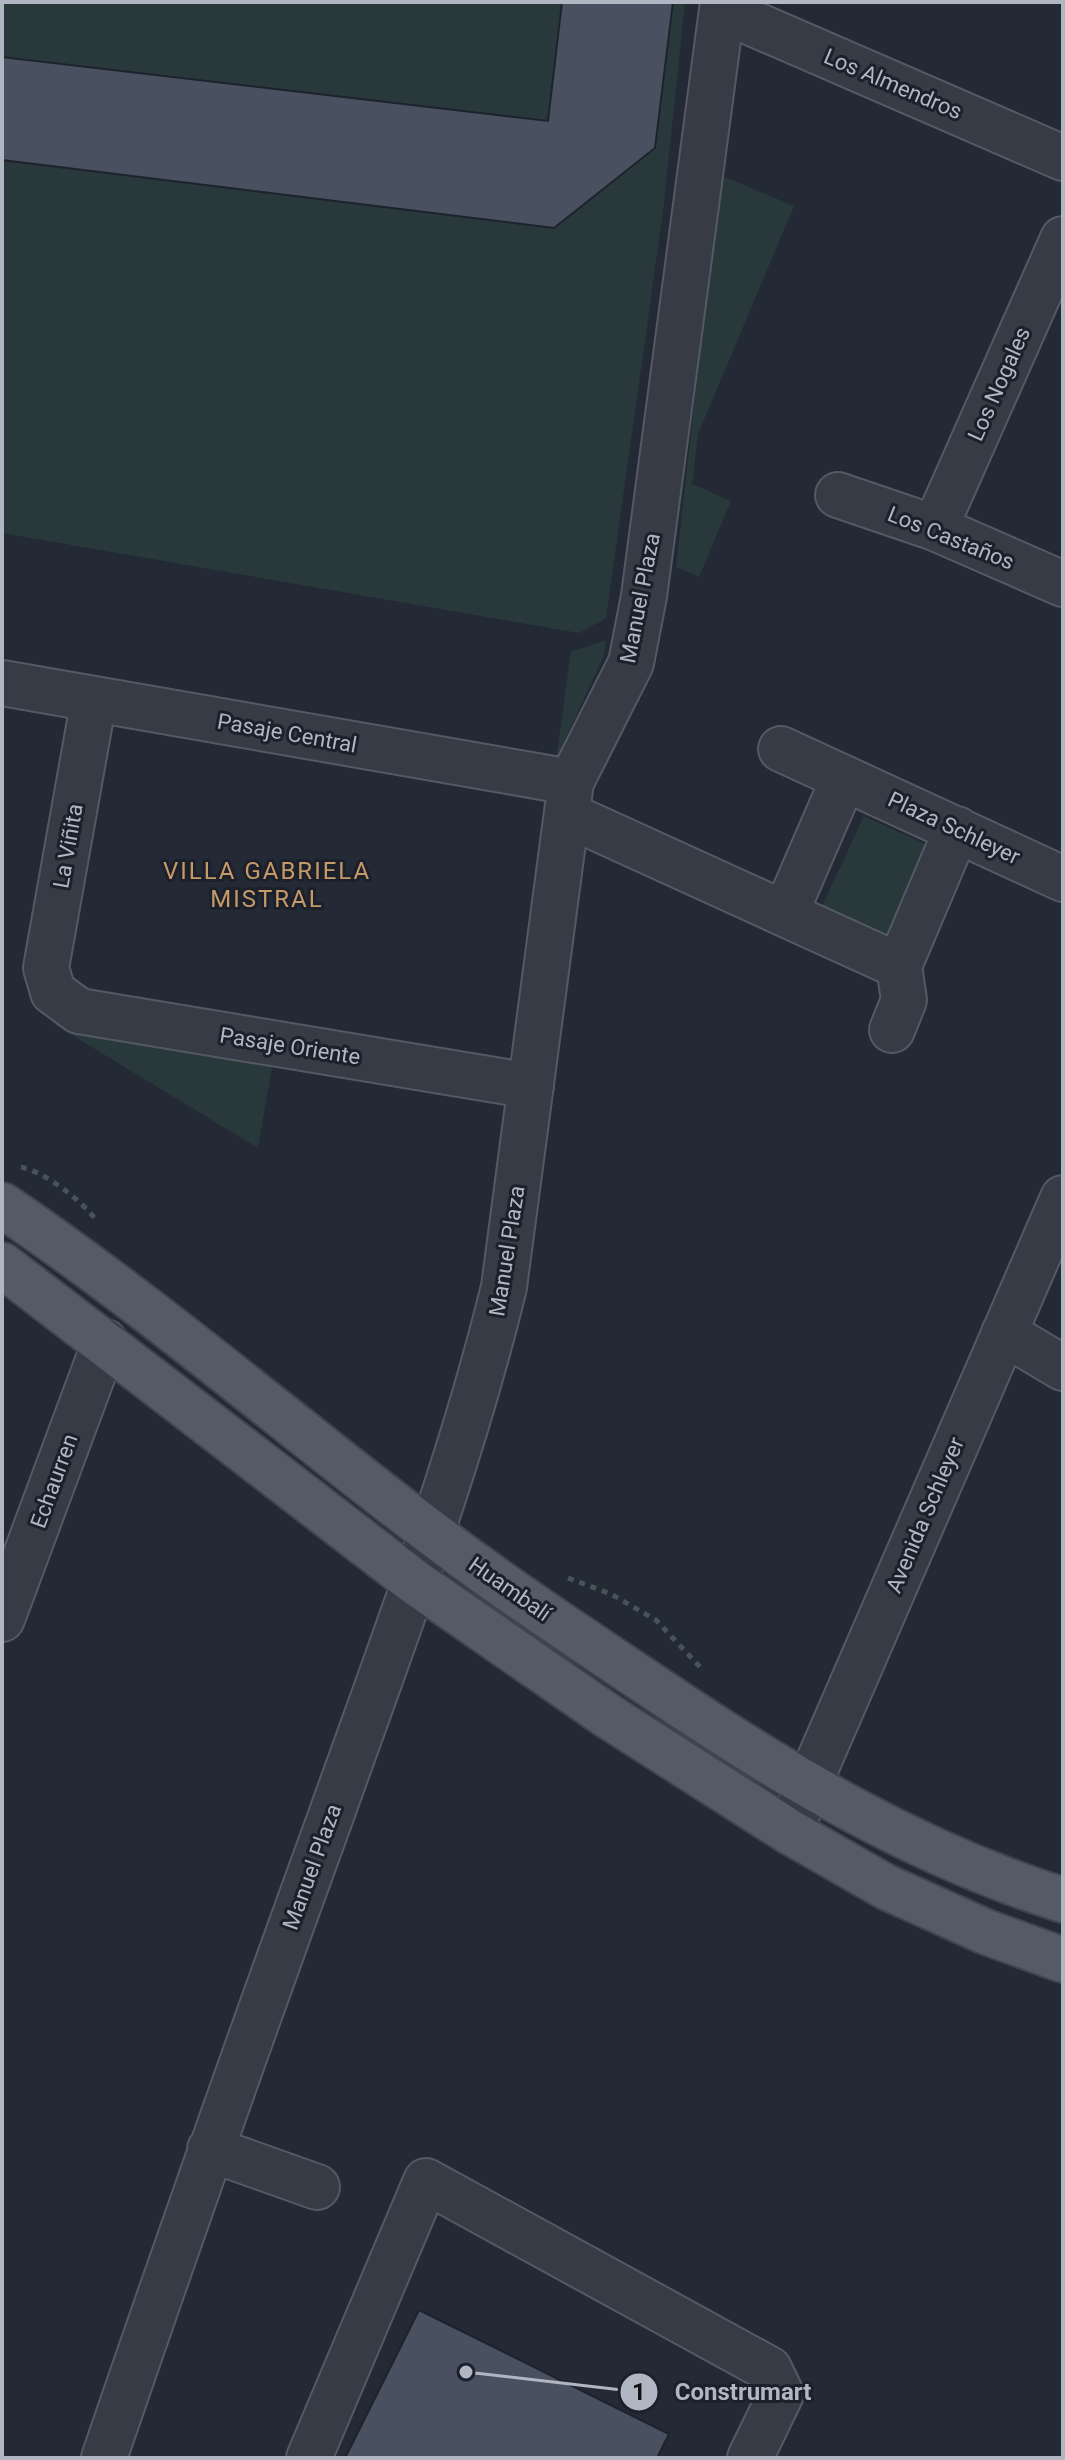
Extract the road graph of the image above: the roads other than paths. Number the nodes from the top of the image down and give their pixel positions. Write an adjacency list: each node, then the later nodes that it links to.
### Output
1 (723, 6): 2 (street, Los Almendros); 11 (street, Manuel Plaza)
2 (1063, 158)
3 (1063, 239): 5 (street, Los Nogales)
4 (838, 495): 5 (street, Los Castaños)
5 (935, 528): 6 (street, Los Castaños)
6 (1063, 584)
7 (2, 683): 8 (street, Pasaje Central)
8 (94, 699): 11 (street, Pasaje Central); 16 (street, La Viñita)
9 (781, 749): 10 (street, Plaza Schleyer)
10 (844, 778): 12 (street, Plaza Schleyer); 14 (street)
11 (570, 798): 14 (street, Pasaje Central); 18 (street, Manuel Plaza)
12 (957, 829): 13 (street, Plaza Schleyer); 15 (street)
13 (1063, 879)
14 (785, 914): 15 (street, Pasaje Central)
15 (899, 966): 17 (street)
16 (53, 992): 18 (street, Pasaje Oriente)
17 (892, 1030)
18 (531, 1086): 25 (street, Manuel Plaza)
19 (7, 1185): 25 (main road, Huambalí)
20 (1063, 1198): 22 (street, Avenida Schleyer)
21 (2, 1265): 23 (main road)
22 (1004, 1333): 24 (street); 28 (street, Avenida Schleyer)
23 (105, 1342): 26 (main road); 27 (street, Echaurren)
24 (1063, 1368)
25 (432, 1533): 26 (street, Manuel Plaza); 28 (main road, Huambalí)
26 (416, 1583): 29 (main road); 32 (street, Manuel Plaza)
27 (2, 1619)
28 (808, 1786): 29 (street, Avenida Schleyer); 30 (main road, Huambalí)
29 (790, 1832): 31 (main road)
30 (1063, 1900)
31 (1063, 1960)
32 (210, 2149): 33 (street); 34 (street, Manuel Plaza)
33 (317, 2187)
34 (119, 2454)
35 (309, 2458): 36 (street)
36 (750, 2458)

